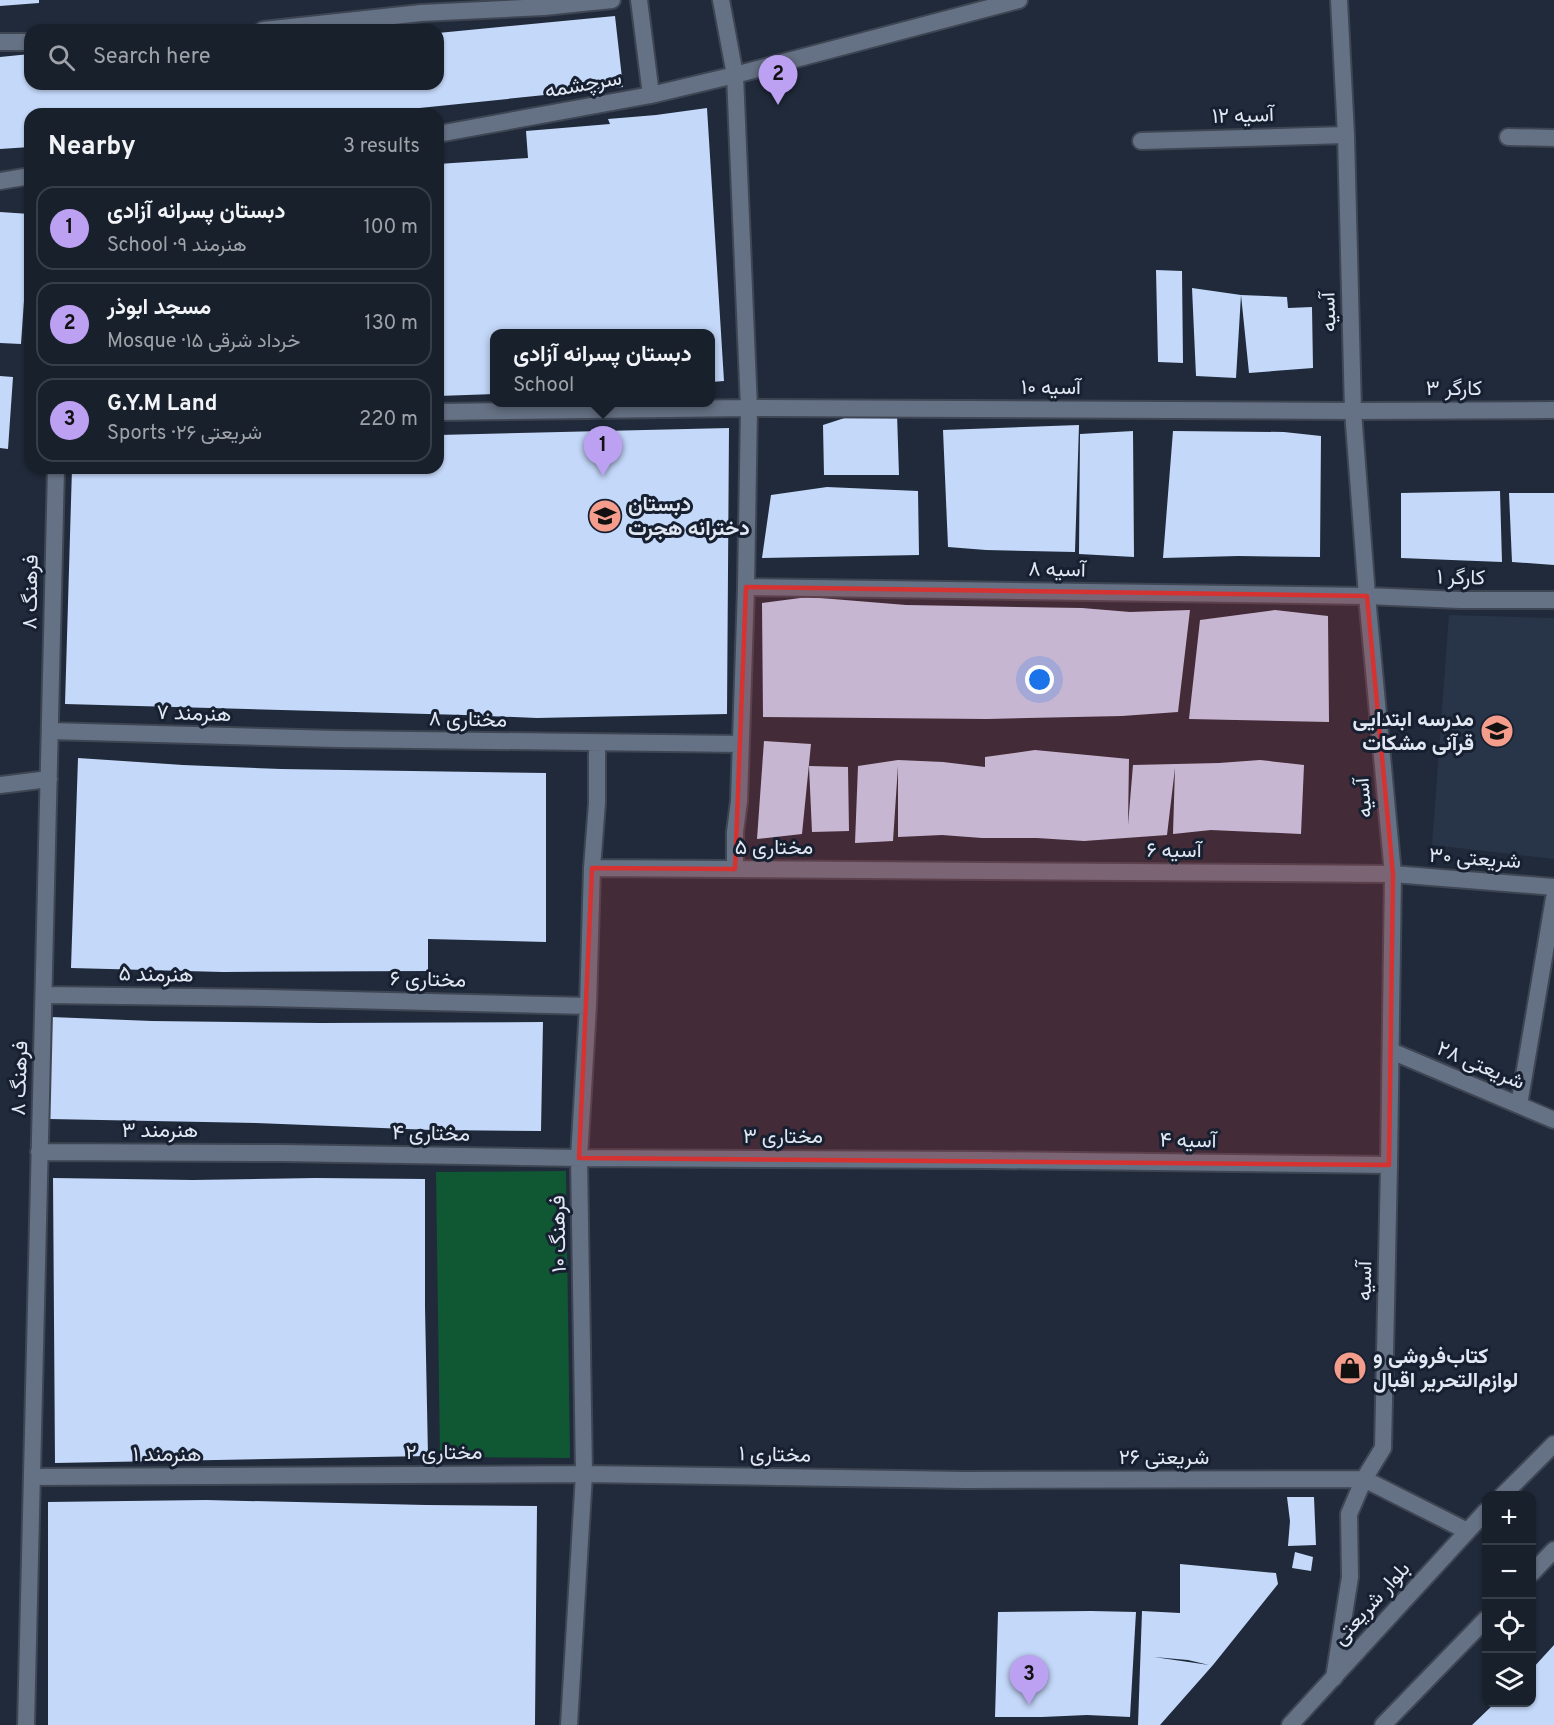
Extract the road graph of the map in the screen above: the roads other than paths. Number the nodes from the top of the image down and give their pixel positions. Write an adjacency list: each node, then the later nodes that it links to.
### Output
1 (612, 0): 6 (street)
2 (639, 0): 11 (street)
3 (721, 0): 10 (street)
4 (1019, 0): 10 (street, سرچشمه)
5 (1339, 0): 13 (street, آسیه)
6 (420, 7): 7 (street)
7 (304, 24)
8 (0, 42): 9 (street)
9 (24, 42)
10 (735, 75): 11 (street, سرچشمه); 19 (street)
11 (651, 95): 12 (street, سرچشمه)
12 (444, 133)
13 (1346, 135): 16 (street, آسیه ۱۲); 21 (street, آسیه)
14 (1508, 137): 15 (street)
15 (1554, 138)
16 (1141, 141)
17 (24, 177): 18 (street)
18 (0, 181)
19 (749, 408): 21 (street, آسیه ۱۰); 22 (street, آسیه ۱۰); 24 (street)
20 (1554, 410): 21 (street, کارگر ۳)
21 (1353, 411): 25 (street, آسیه)
22 (444, 412)
23 (56, 474): 27 (street, فرهنگ ۸)
24 (746, 587): 25 (street, آسیه ۸); 30 (street)
25 (1367, 596): 26 (street, کارگر ۱); 36 (street, آسیه)
26 (1554, 600)
27 (50, 731): 28 (street, هنرمند ۷); 31 (street, فرهنگ ۸)
28 (338, 739): 29 (street, مختاری ۸)
29 (597, 743): 30 (street, مختاری ۸); 33 (street, فرهنگ ۱۰)
30 (741, 744): 34 (street)
31 (48, 779): 32 (street); 39 (street, فرهنگ ۸)
32 (0, 785)
33 (592, 868): 34 (street, مختاری ۵); 41 (street, فرهنگ ۱۰)
34 (735, 869): 35 (street, مختاری ۵)
35 (955, 871): 36 (street, آسیه ۶)
36 (1393, 874): 37 (street, شریعتی ۳۰); 42 (street, آسیه)
37 (1554, 887)
38 (1554, 898): 43 (street)
39 (44, 995): 40 (street, هنرمند ۵); 45 (street, فرهنگ ۸)
40 (268, 998): 41 (street, مختاری ۶)
41 (588, 1006): 47 (street, فرهنگ ۱۰)
42 (1391, 1052): 43 (street, شریعتی ۲۸); 49 (street, آسیه)
43 (1519, 1105): 44 (street, شریعتی ۲۸)
44 (1554, 1120)
45 (39, 1152): 46 (street, هنرمند ۳); 53 (street, فرهنگ ۸)
46 (281, 1153): 47 (street, مختاری ۴)
47 (579, 1158): 48 (street, مختاری ۳); 51 (street, فرهنگ ۱۰)
48 (986, 1160): 49 (street, آسیه ۴)
49 (1389, 1165): 54 (street, آسیه)
50 (1554, 1444): 56 (street)
51 (585, 1474): 52 (street, مختاری ۲); 55 (street, مختاری ۱); 64 (street, فرهنگ ۱۰)
52 (303, 1476): 53 (street, هنرمند ۱)
53 (32, 1478): 63 (street, فرهنگ ۸)
54 (1364, 1479): 55 (street, شریعتی ۲۶); 58 (street, شریعتی ۲۶); 62 (street)
55 (965, 1480)
56 (1507, 1491)
57 (1482, 1515): 58 (street, بلوار شریعتی)
58 (1467, 1531): 62 (street, بلوار شریعتی)
59 (1554, 1550): 60 (street)
60 (1536, 1569)
61 (1482, 1623): 66 (street)
62 (1334, 1678): 65 (street, بلوار شریعتی)
63 (26, 1725)
64 (569, 1725)
65 (1290, 1725)
66 (1383, 1725)

